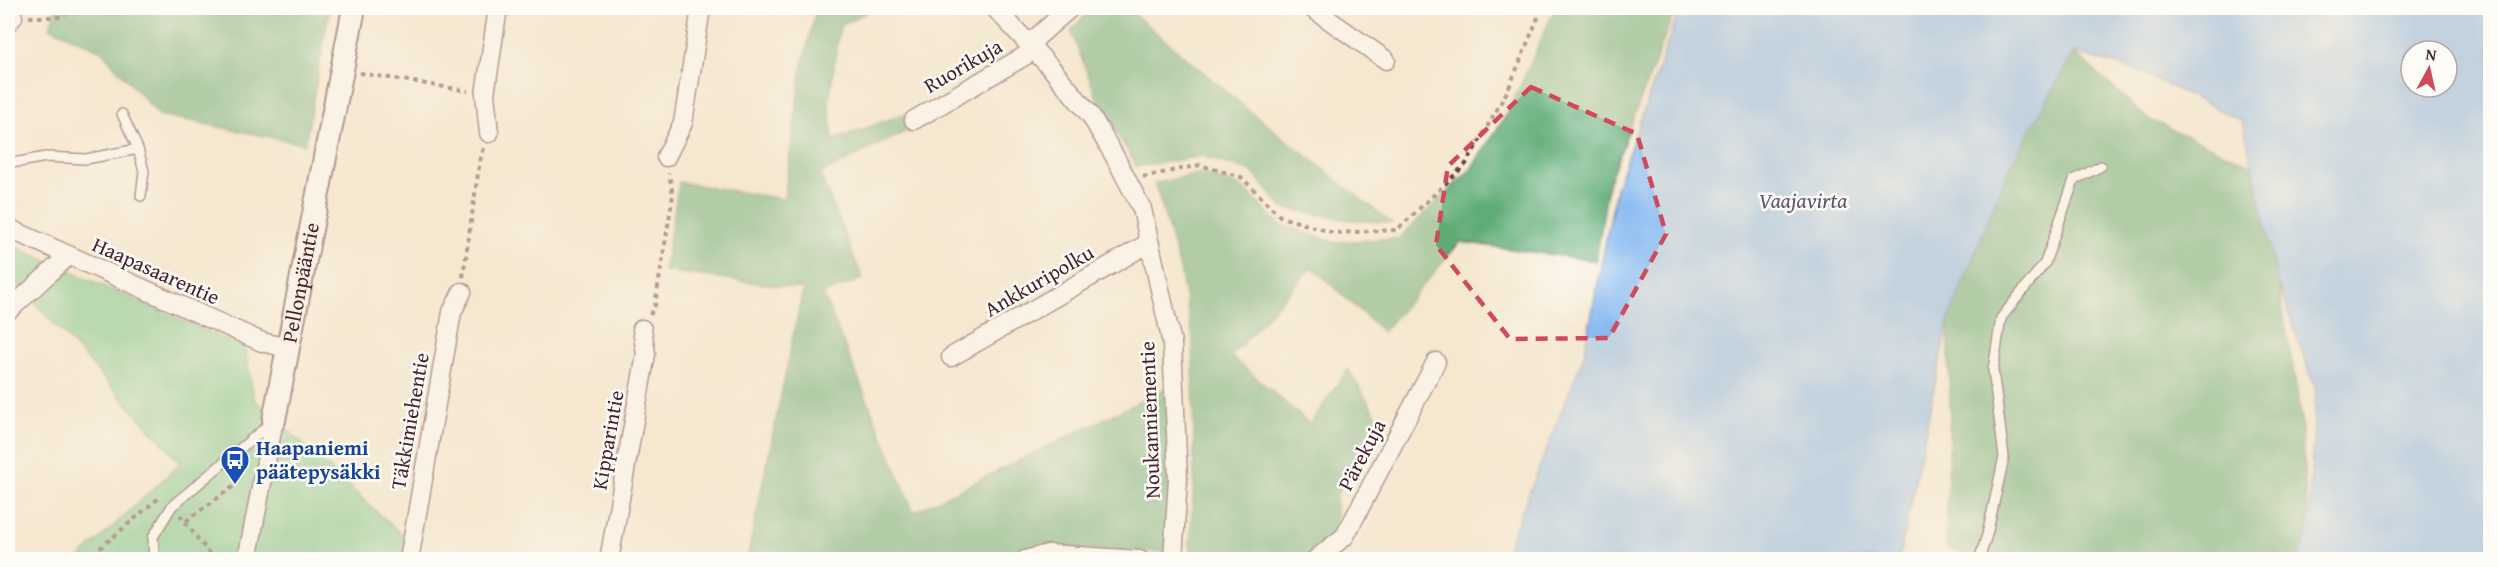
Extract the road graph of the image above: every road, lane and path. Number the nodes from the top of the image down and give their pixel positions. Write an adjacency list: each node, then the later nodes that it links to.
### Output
1 (67, 8): 9 (path)
2 (354, 8): 29 (street, Pellonpääntie)
3 (498, 8): 13 (street)
4 (701, 8): 18 (street)
5 (995, 8): 10 (street, Noukanniementie)
6 (1070, 8): 10 (street, Ruorikuja)
7 (1312, 8): 11 (street)
8 (1542, 8): 21 (path)
9 (10, 20)
10 (1032, 47): 15 (street, Ruorikuja); 21 (street, Noukanniementie)
11 (1386, 60)
12 (358, 73): 13 (path)
13 (485, 94): 16 (street)
14 (122, 114): 17 (lane)
15 (914, 120)
16 (489, 133): 26 (path)
17 (138, 149): 19 (lane); 22 (lane)
18 (666, 157): 28 (path)
19 (8, 162)
20 (2101, 166): 46 (lane)
21 (1127, 180): 24 (street, Noukanniementie)
22 (141, 196)
23 (8, 228): 25 (street, Haapasaarentie)
24 (1149, 243): 30 (street, Ankkuripolku); 44 (street, Noukanniementie)
25 (67, 257): 27 (street); 29 (street, Haapasaarentie)
26 (462, 292): 40 (street, Täkkimiehentie)
27 (8, 311)
28 (642, 329): 41 (street, Kipparintie)
29 (288, 348): 32 (street, Pellonpääntie)
30 (951, 357)
31 (1436, 362): 45 (street, Pärekuja)
32 (274, 420): 34 (lane); 39 (street, Pellonpääntie)
33 (235, 485): 35 (path)
34 (172, 506): 35 (path); 36 (path); 37 (lane)
35 (186, 521): 38 (path)
36 (86, 560)
37 (154, 560)
38 (214, 560)
39 (247, 560)
40 (409, 560)
41 (609, 560)
42 (1025, 560): 43 (street)
43 (1140, 560)
44 (1173, 560)
45 (1314, 560)
46 (1979, 560)

